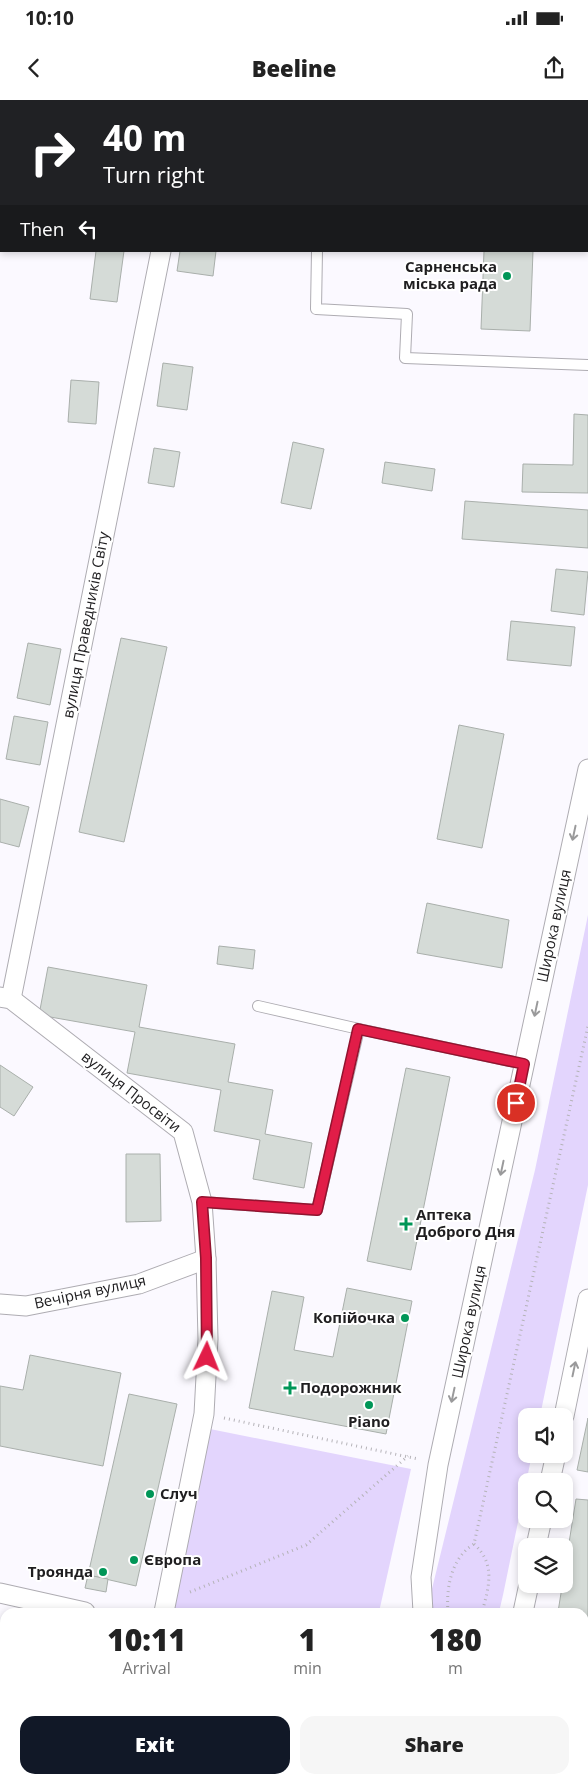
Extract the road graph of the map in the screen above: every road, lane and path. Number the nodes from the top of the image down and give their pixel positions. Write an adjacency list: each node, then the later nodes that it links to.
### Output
1 (161, 252): 5 (street, вулиця Праведників Світу)
2 (317, 252): 3 (lane)
3 (588, 366)
4 (588, 768): 9 (street, Широка вулиця, one-way to 9)
5 (5, 998): 10 (street, вулиця Просвіти)
6 (258, 1006): 8 (lane)
7 (588, 1026): 18 (path)
8 (358, 1029): 9 (lane); 10 (lane)
9 (524, 1064): 17 (street, Широка вулиця, one-way to 17)
10 (202, 1202): 11 (street, вулиця Просвіти)
11 (206, 1258): 13 (street, Вечірня вулиця); 15 (street, вулиця Просвіти)
12 (588, 1300): 14 (street, one-way to 12)
13 (0, 1304)
14 (566, 1408)
15 (204, 1414): 16 (path); 21 (street, вулиця Просвіти)
16 (408, 1456): 17 (path); 21 (path)
17 (438, 1465): 23 (street, Широка вулиця)
18 (474, 1544): 24 (path); 25 (path)
19 (0, 1593): 22 (street)
20 (527, 1593): 26 (street)
21 (165, 1607)
22 (67, 1608)
23 (423, 1608)
24 (448, 1608)
25 (483, 1608)
26 (524, 1608)

